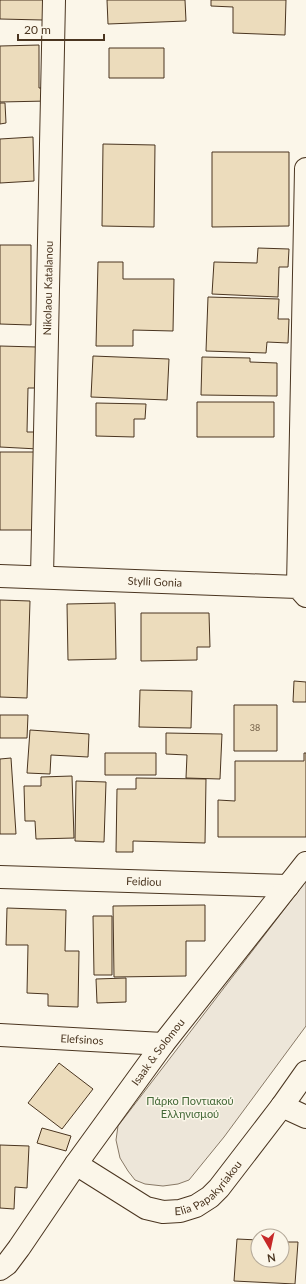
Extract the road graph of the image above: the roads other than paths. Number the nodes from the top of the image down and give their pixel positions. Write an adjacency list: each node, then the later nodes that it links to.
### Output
1 (54, 0): 4 (street, Nikolaou Katalanou)
2 (306, 170): 5 (street)
3 (0, 576): 4 (street, Stylli Gonia)
4 (42, 577): 5 (street, Stylli Gonia)
5 (302, 592)
6 (306, 863): 8 (street, Isaak & Solomou)
7 (0, 877): 8 (street, Feidiou)
8 (288, 886): 10 (street, Isaak & Solomou)
9 (0, 1035): 10 (street, Elefsinos)
10 (164, 1044): 14 (street, Isaak & Solomou)
11 (306, 1072): 12 (street, Elia Papakyriakou)
12 (282, 1106): 13 (street); 14 (street, Elia Papakyriakou)
13 (306, 1116)
14 (76, 1164): 15 (street, Isaak & Solomou)
15 (0, 1269)

